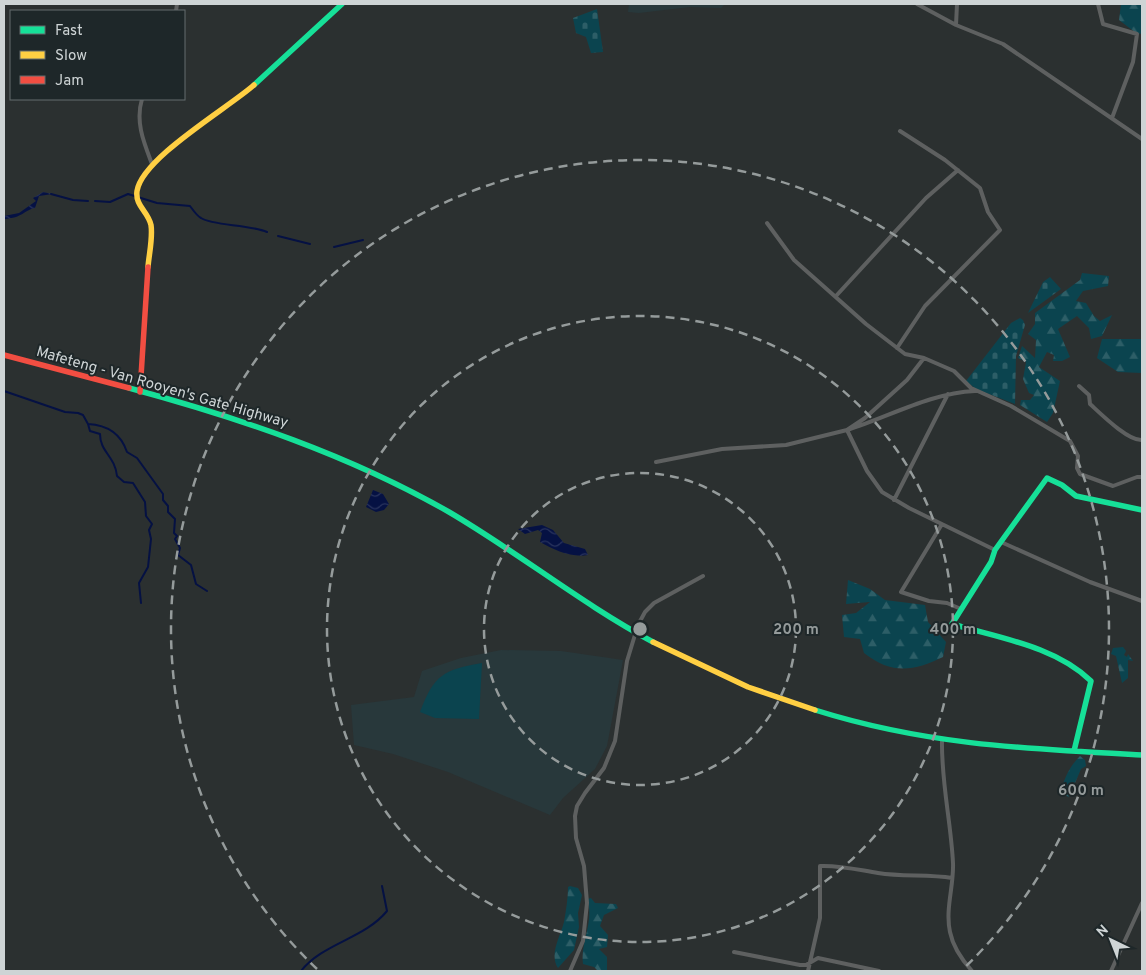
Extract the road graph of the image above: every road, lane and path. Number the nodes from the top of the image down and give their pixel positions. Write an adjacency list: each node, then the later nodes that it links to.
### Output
1 (342, 4): 10 (main road)
2 (917, 4): 5 (street)
3 (957, 4): 5 (street)
4 (1098, 4): 7 (street)
5 (956, 25): 7 (street)
6 (142, 100): 10 (street)
7 (1112, 118): 9 (street)
8 (900, 131): 11 (street)
9 (1142, 139)
10 (152, 164): 19 (main road)
11 (958, 170): 13 (street); 14 (street)
12 (767, 223): 13 (street)
13 (836, 296): 14 (street)
14 (897, 348): 16 (street)
15 (4, 355): 19 (main road, Mafeteng - Van Rooyen's Gate Highway)
16 (924, 358): 18 (street); 21 (street)
17 (1079, 386): 22 (street)
18 (977, 391): 20 (street); 24 (street)
19 (140, 392): 33 (main road, Mafeteng - Van Rooyen's Gate Highway)
20 (948, 394): 21 (street); 25 (street)
21 (848, 430): 23 (street); 25 (street)
22 (1142, 440)
23 (656, 462)
24 (1142, 477)
25 (894, 500): 27 (street)
26 (1142, 510): 28 (main road)
27 (942, 524): 29 (street); 32 (street)
28 (1001, 542): 29 (main road); 31 (street)
29 (996, 550): 32 (main road)
30 (703, 576): 33 (street)
31 (1142, 601)
32 (961, 609): 35 (main road)
33 (637, 634): 34 (main road, Mafeteng - Van Rooyen's Gate Highway); 42 (street)
34 (942, 740): 35 (main road, Mafeteng - Van Rooyen's Gate Highway); 37 (street)
35 (1074, 751): 36 (main road, Mafeteng - Van Rooyen's Gate Highway)
36 (1142, 755)
37 (952, 878): 40 (street); 41 (street)
38 (1142, 903): 45 (street)
39 (734, 952): 40 (street)
40 (812, 960): 43 (street); 44 (street)
41 (969, 970)
42 (570, 971)
43 (808, 971)
44 (879, 971)
45 (1112, 971)

